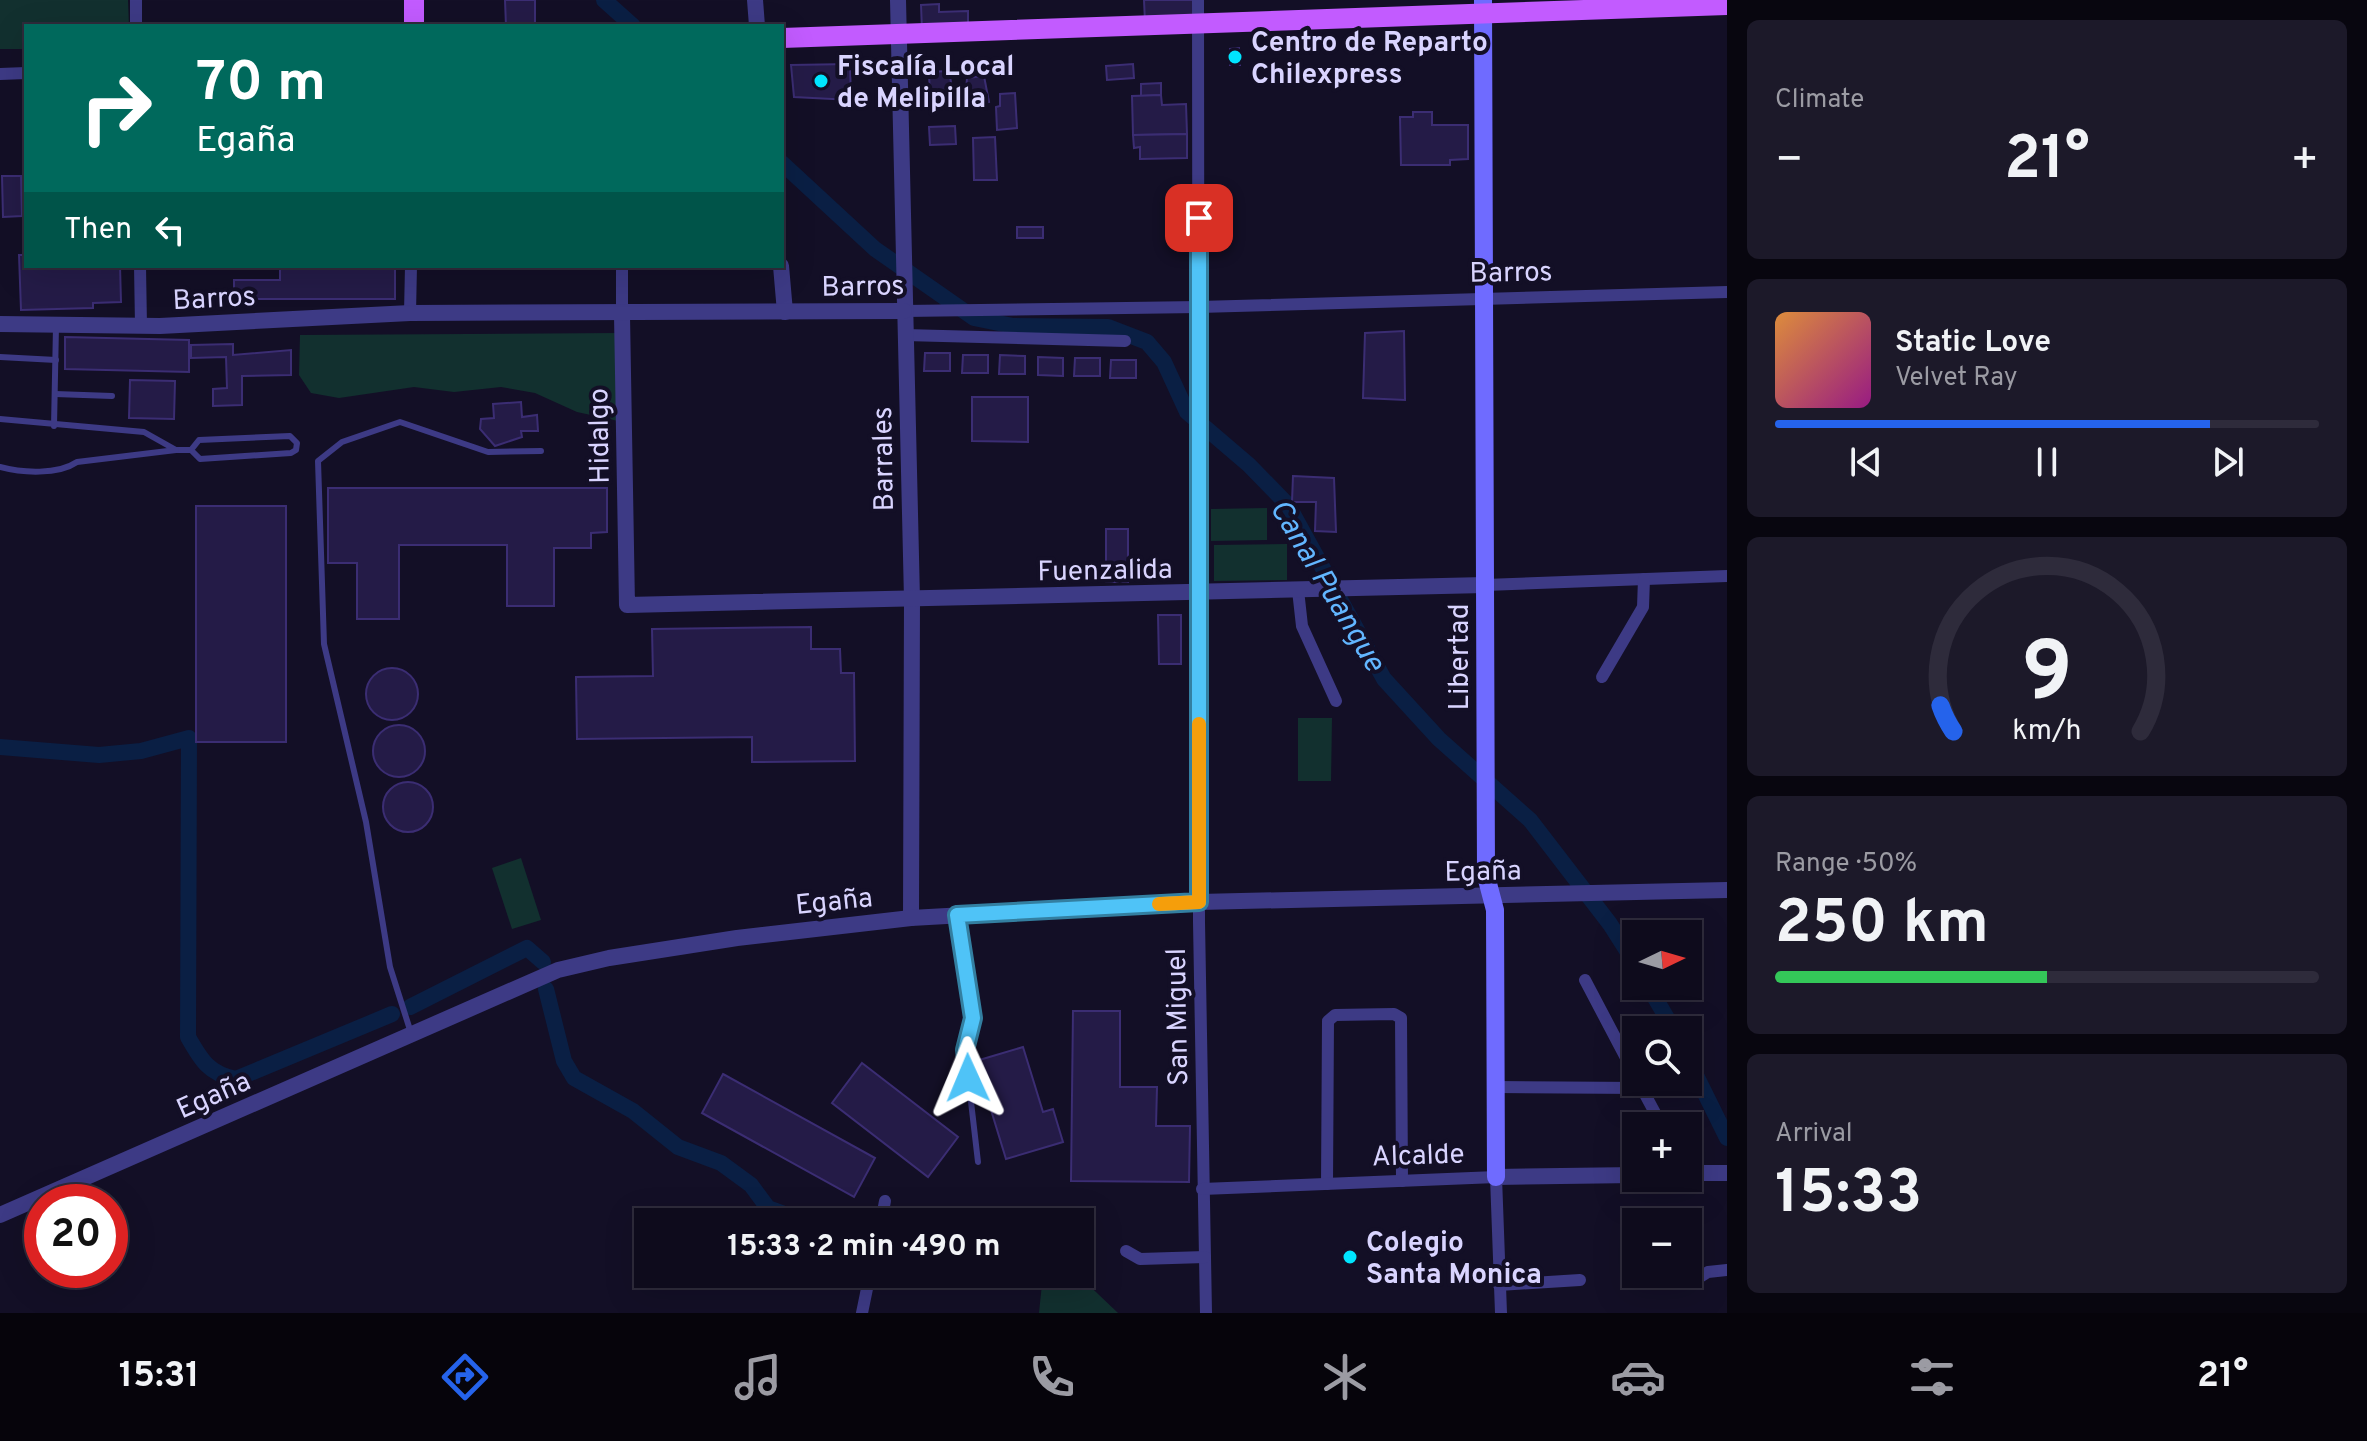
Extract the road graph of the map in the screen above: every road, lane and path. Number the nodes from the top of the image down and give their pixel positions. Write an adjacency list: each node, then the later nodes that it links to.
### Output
1 (136, 0): 8 (street)
2 (414, 0): 9 (main road)
3 (755, 0): 10 (street)
4 (898, 0): 12 (street, Barrales)
5 (1198, 0): 11 (street, San Miguel)
6 (1727, 5): 7 (main road)
7 (1483, 7): 11 (main road); 21 (main road, Libertad)
8 (136, 24)
9 (414, 24)
10 (757, 24)
11 (1199, 24): 12 (main road); 22 (street, San Miguel)
12 (899, 35): 13 (main road); 23 (street, Barrales)
13 (784, 38)
14 (24, 73): 15 (street)
15 (0, 74)
16 (140, 268): 29 (street)
17 (411, 268): 25 (street)
18 (622, 268): 26 (street, Hidalgo)
19 (781, 268): 24 (street)
20 (1727, 292): 21 (street, Barros)
21 (1485, 298): 22 (street, Barros); 44 (main road, Libertad)
22 (1199, 307): 23 (street, Barros); 46 (street, San Miguel)
23 (904, 311): 24 (street, Barros); 30 (street, Barrales)
24 (785, 312): 26 (street, Barros)
25 (410, 313): 26 (street, Barros); 29 (street, Barros)
26 (622, 315): 48 (street, Hidalgo)
27 (0, 324): 28 (street, Barros)
28 (56, 326): 29 (street, Barros); 33 (lane)
29 (141, 326)
30 (905, 335): 31 (street); 47 (street, Barrales)
31 (1125, 341)
32 (0, 357): 33 (lane)
33 (56, 360): 34 (lane)
34 (55, 394): 35 (lane); 37 (lane)
35 (112, 396)
36 (0, 419): 37 (lane)
37 (54, 426): 38 (lane)
38 (176, 450): 39 (lane); 41 (lane)
39 (191, 450): 39 (lane)
40 (541, 451): 57 (lane)
41 (0, 467)
42 (1727, 576): 43 (street, Fuenzalida)
43 (1644, 579): 44 (street, Fuenzalida); 49 (street)
44 (1485, 585): 45 (street, Fuenzalida); 52 (main road, Libertad)
45 (1298, 590): 46 (street, Fuenzalida); 50 (street)
46 (1199, 593): 47 (street, Fuenzalida); 53 (street, San Miguel)
47 (912, 599): 48 (street, Fuenzalida); 55 (street, Barrales)
48 (627, 605)
49 (1602, 677)
50 (1336, 701)
51 (1727, 890): 52 (street, Egaña)
52 (1490, 895): 53 (street, Egaña); 60 (main road, Libertad)
53 (1199, 902): 54 (street, Egaña); 68 (street, San Miguel)
54 (957, 915): 55 (street, Egaña); 61 (lane)
55 (911, 918): 57 (street, Egaña)
56 (1585, 980): 58 (street)
57 (411, 1034): 71 (street, Egaña)
58 (1622, 1050)
59 (1622, 1083): 60 (street)
60 (1495, 1087): 65 (main road, Libertad)
61 (978, 1162)
62 (1702, 1173): 63 (street)
63 (1727, 1173)
64 (1622, 1175): 65 (street, Alcalde)
65 (1496, 1177): 66 (street, Alcalde); 77 (street, Libertad)
66 (1402, 1181): 67 (street, Alcalde); 67 (street)
67 (1327, 1184): 68 (street, Alcalde)
68 (1202, 1189): 73 (street, San Miguel)
69 (885, 1201): 70 (street)
70 (884, 1208)
71 (0, 1215)
72 (1126, 1251): 73 (street)
73 (1205, 1257): 80 (street, San Miguel)
74 (1727, 1270): 75 (street)
75 (1702, 1276)
76 (1580, 1280): 77 (street)
77 (1499, 1285): 81 (street, Libertad)
78 (867, 1288): 79 (street)
79 (862, 1313)
80 (1206, 1313)
81 (1501, 1313)

